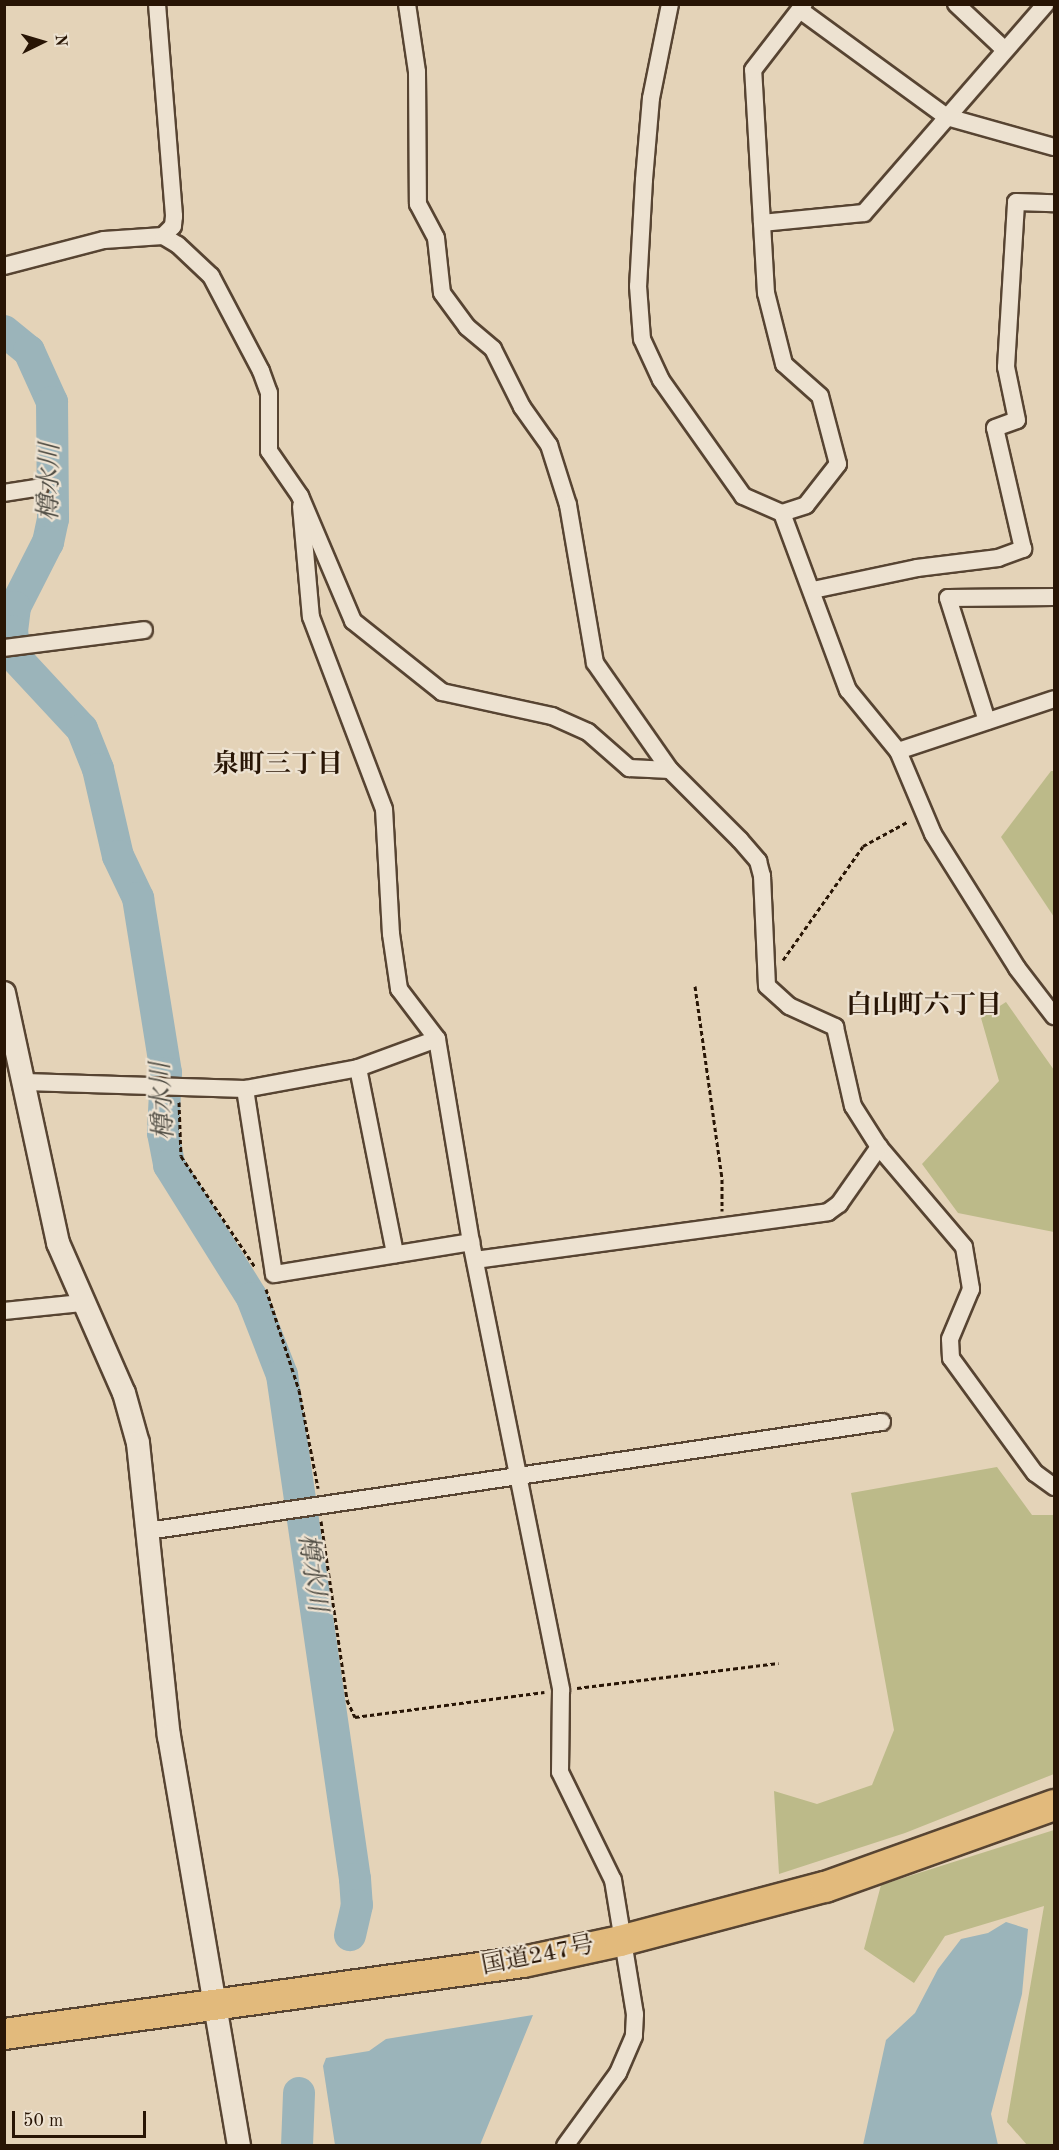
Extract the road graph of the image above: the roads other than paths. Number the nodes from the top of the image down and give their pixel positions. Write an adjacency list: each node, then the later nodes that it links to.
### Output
1 (158, 4): 12 (street)
2 (407, 4): 25 (street)
3 (670, 4): 17 (street)
4 (956, 4): 7 (street)
5 (1046, 4): 7 (street)
6 (802, 7): 8 (street); 11 (street)
7 (1005, 50): 8 (street)
8 (947, 117): 9 (street); 11 (street)
9 (1054, 147)
10 (1054, 203): 18 (street)
11 (762, 223): 17 (street)
12 (163, 236): 13 (street); 16 (street)
13 (4, 266)
14 (40, 487): 15 (street)
15 (4, 493)
16 (300, 496): 25 (street); 28 (street)
17 (782, 513): 18 (street)
18 (813, 590): 24 (street)
19 (1054, 597): 23 (street)
20 (144, 630): 21 (street)
21 (4, 648)
22 (1054, 699): 23 (street)
23 (987, 720): 24 (street)
24 (898, 751): 27 (street)
25 (670, 770): 32 (street)
26 (4, 993): 30 (street)
27 (1054, 1016)
28 (437, 1039): 29 (street); 33 (street)
29 (358, 1068): 31 (street); 34 (street)
30 (25, 1082): 31 (street); 36 (street)
31 (244, 1089): 34 (street)
32 (879, 1147): 35 (street); 40 (street)
33 (471, 1242): 34 (street); 35 (street)
34 (395, 1254)
35 (475, 1260): 39 (street)
36 (82, 1303): 37 (street); 41 (street)
37 (4, 1311)
38 (882, 1422): 39 (street)
39 (518, 1479): 41 (street); 43 (street)
40 (1054, 1487)
41 (148, 1531): 44 (street)
42 (1054, 1805): 43 (highway, 国道247号)
43 (620, 1941): 44 (highway, 国道247号); 47 (street)
44 (218, 2005): 45 (highway, 国道247号); 46 (street)
45 (4, 2034)
46 (239, 2145)
47 (565, 2145)

